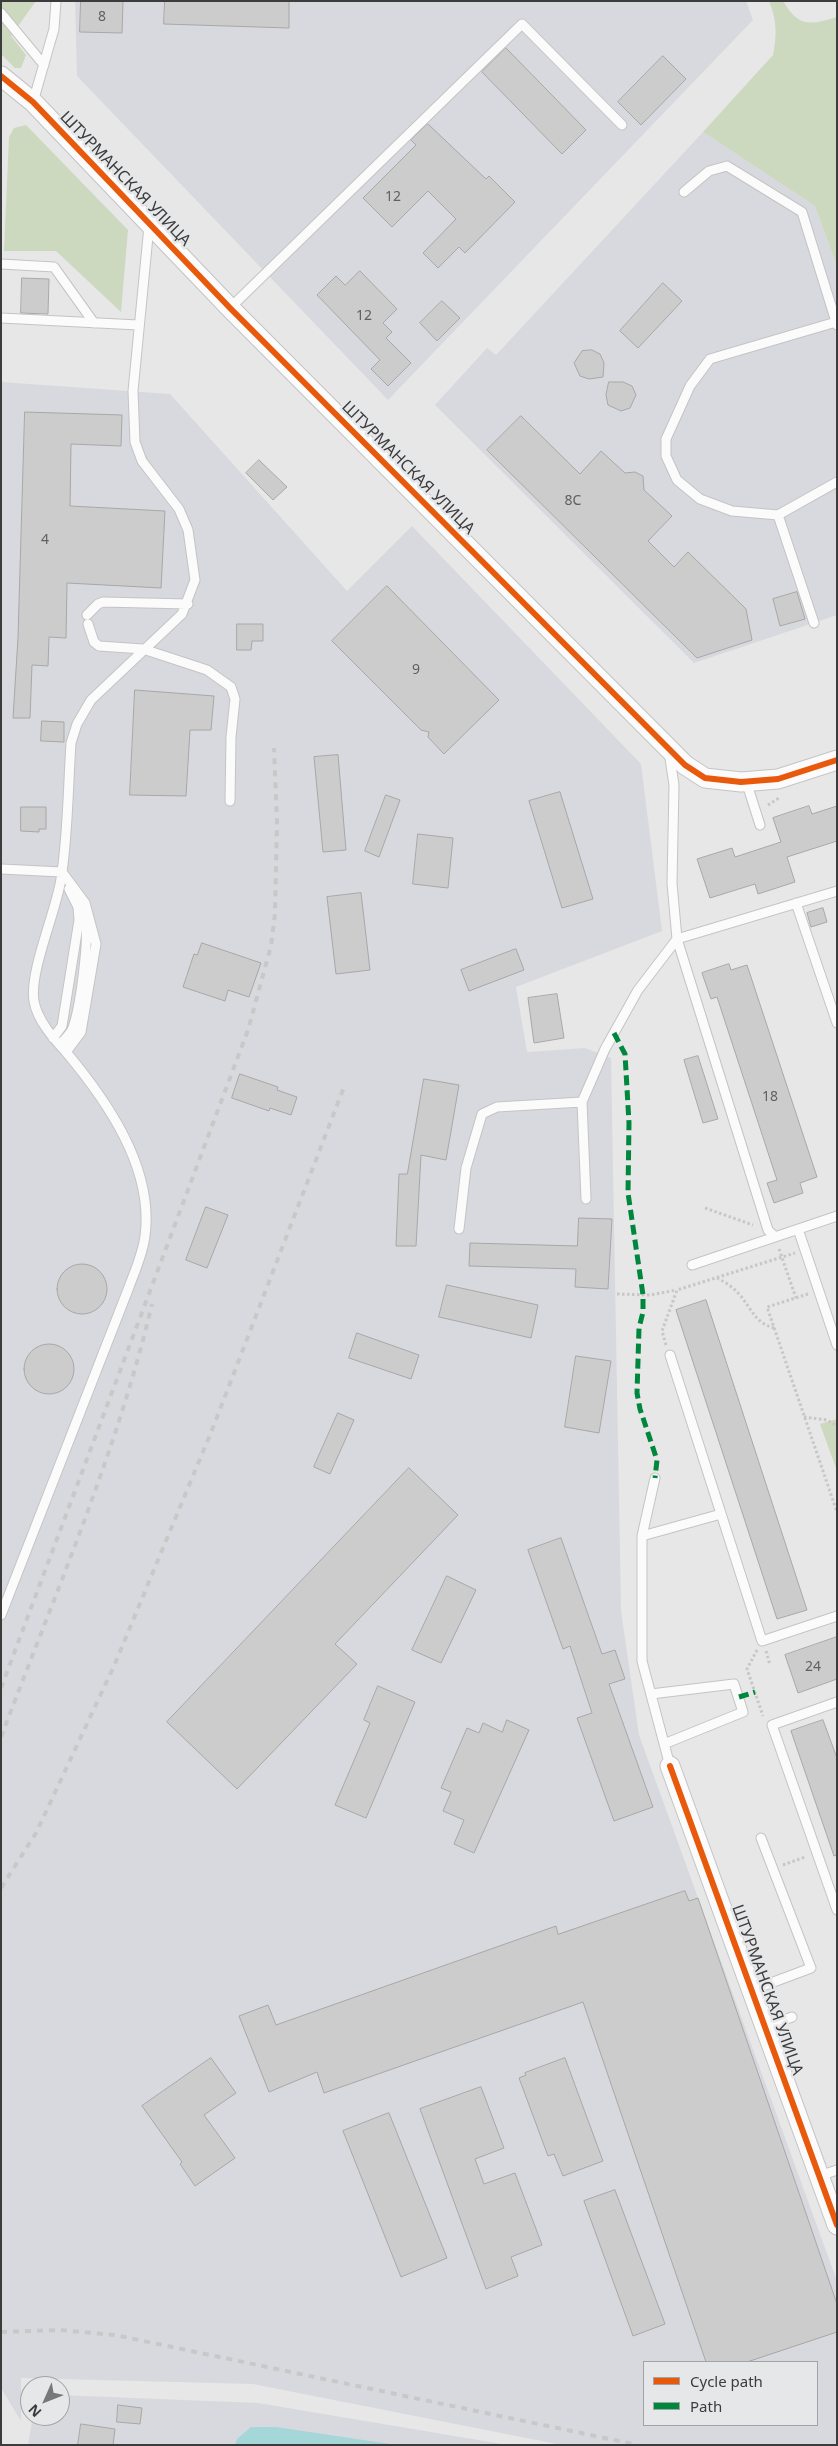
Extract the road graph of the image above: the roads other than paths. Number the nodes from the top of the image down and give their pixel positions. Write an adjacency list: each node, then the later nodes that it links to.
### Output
1 (56, 1): 3 (lane)
2 (1, 13): 3 (lane)
3 (44, 65): 5 (lane)
4 (1, 76): 5 (street, ШТУРМАНСКАЯ УЛИЦА)
5 (33, 102): 8 (street, ШТУРМАНСКАЯ УЛИЦА)
6 (622, 125): 10 (lane)
7 (684, 192): 13 (lane)
8 (150, 226): 10 (street, ШТУРМАНСКАЯ УЛИЦА); 14 (lane)
9 (1, 264): 12 (lane)
10 (230, 308): 20 (street, ШТУРМАНСКАЯ УЛИЦА)
11 (1, 318): 12 (lane)
12 (94, 323): 14 (lane)
13 (836, 324): 16 (lane)
14 (138, 325): 17 (lane)
15 (837, 482): 16 (lane)
16 (778, 515): 18 (lane)
17 (188, 604): 19 (lane); 19 (lane)
18 (814, 623)
19 (143, 649): 23 (lane); 26 (lane)
20 (668, 751): 22 (street, ШТУРМАНСКАЯ УЛИЦА); 29 (lane)
21 (837, 760): 22 (street, ШТУРМАНСКАЯ УЛИЦА)
22 (746, 781): 24 (lane)
23 (230, 801)
24 (760, 825)
25 (1, 868): 26 (lane)
26 (62, 872): 31 (lane); 31 (lane); 32 (lane)
27 (837, 891): 28 (lane)
28 (796, 903): 29 (lane); 30 (lane)
29 (677, 939): 33 (lane); 38 (lane)
30 (837, 1023)
31 (54, 1038): 32 (lane)
32 (63, 1049): 45 (lane)
33 (582, 1102): 34 (lane); 36 (lane)
34 (586, 1199)
35 (837, 1216): 37 (lane)
36 (459, 1229)
37 (798, 1229): 38 (lane); 40 (lane)
38 (772, 1233): 39 (lane)
39 (692, 1264)
40 (837, 1345)
41 (670, 1355): 43 (lane)
42 (655, 1478): 44 (lane)
43 (721, 1514): 44 (lane); 46 (lane)
44 (642, 1536): 47 (lane)
45 (1, 1615)
46 (837, 1616)
47 (651, 1694): 49 (lane); 49 (lane)
48 (837, 1702): 52 (lane)
49 (664, 1744): 50 (lane)
50 (670, 1766): 53 (street, ШТУРМАНСКАЯ УЛИЦА)
51 (761, 1838): 53 (lane)
52 (837, 1910)
53 (752, 1990): 55 (street, ШТУРМАНСКАЯ УЛИЦА)
54 (792, 2017): 55 (lane)
55 (765, 2027): 56 (street, ШТУРМАНСКАЯ УЛИЦА)
56 (828, 2173): 57 (street, ШТУРМАНСКАЯ УЛИЦА)
57 (837, 2225)

